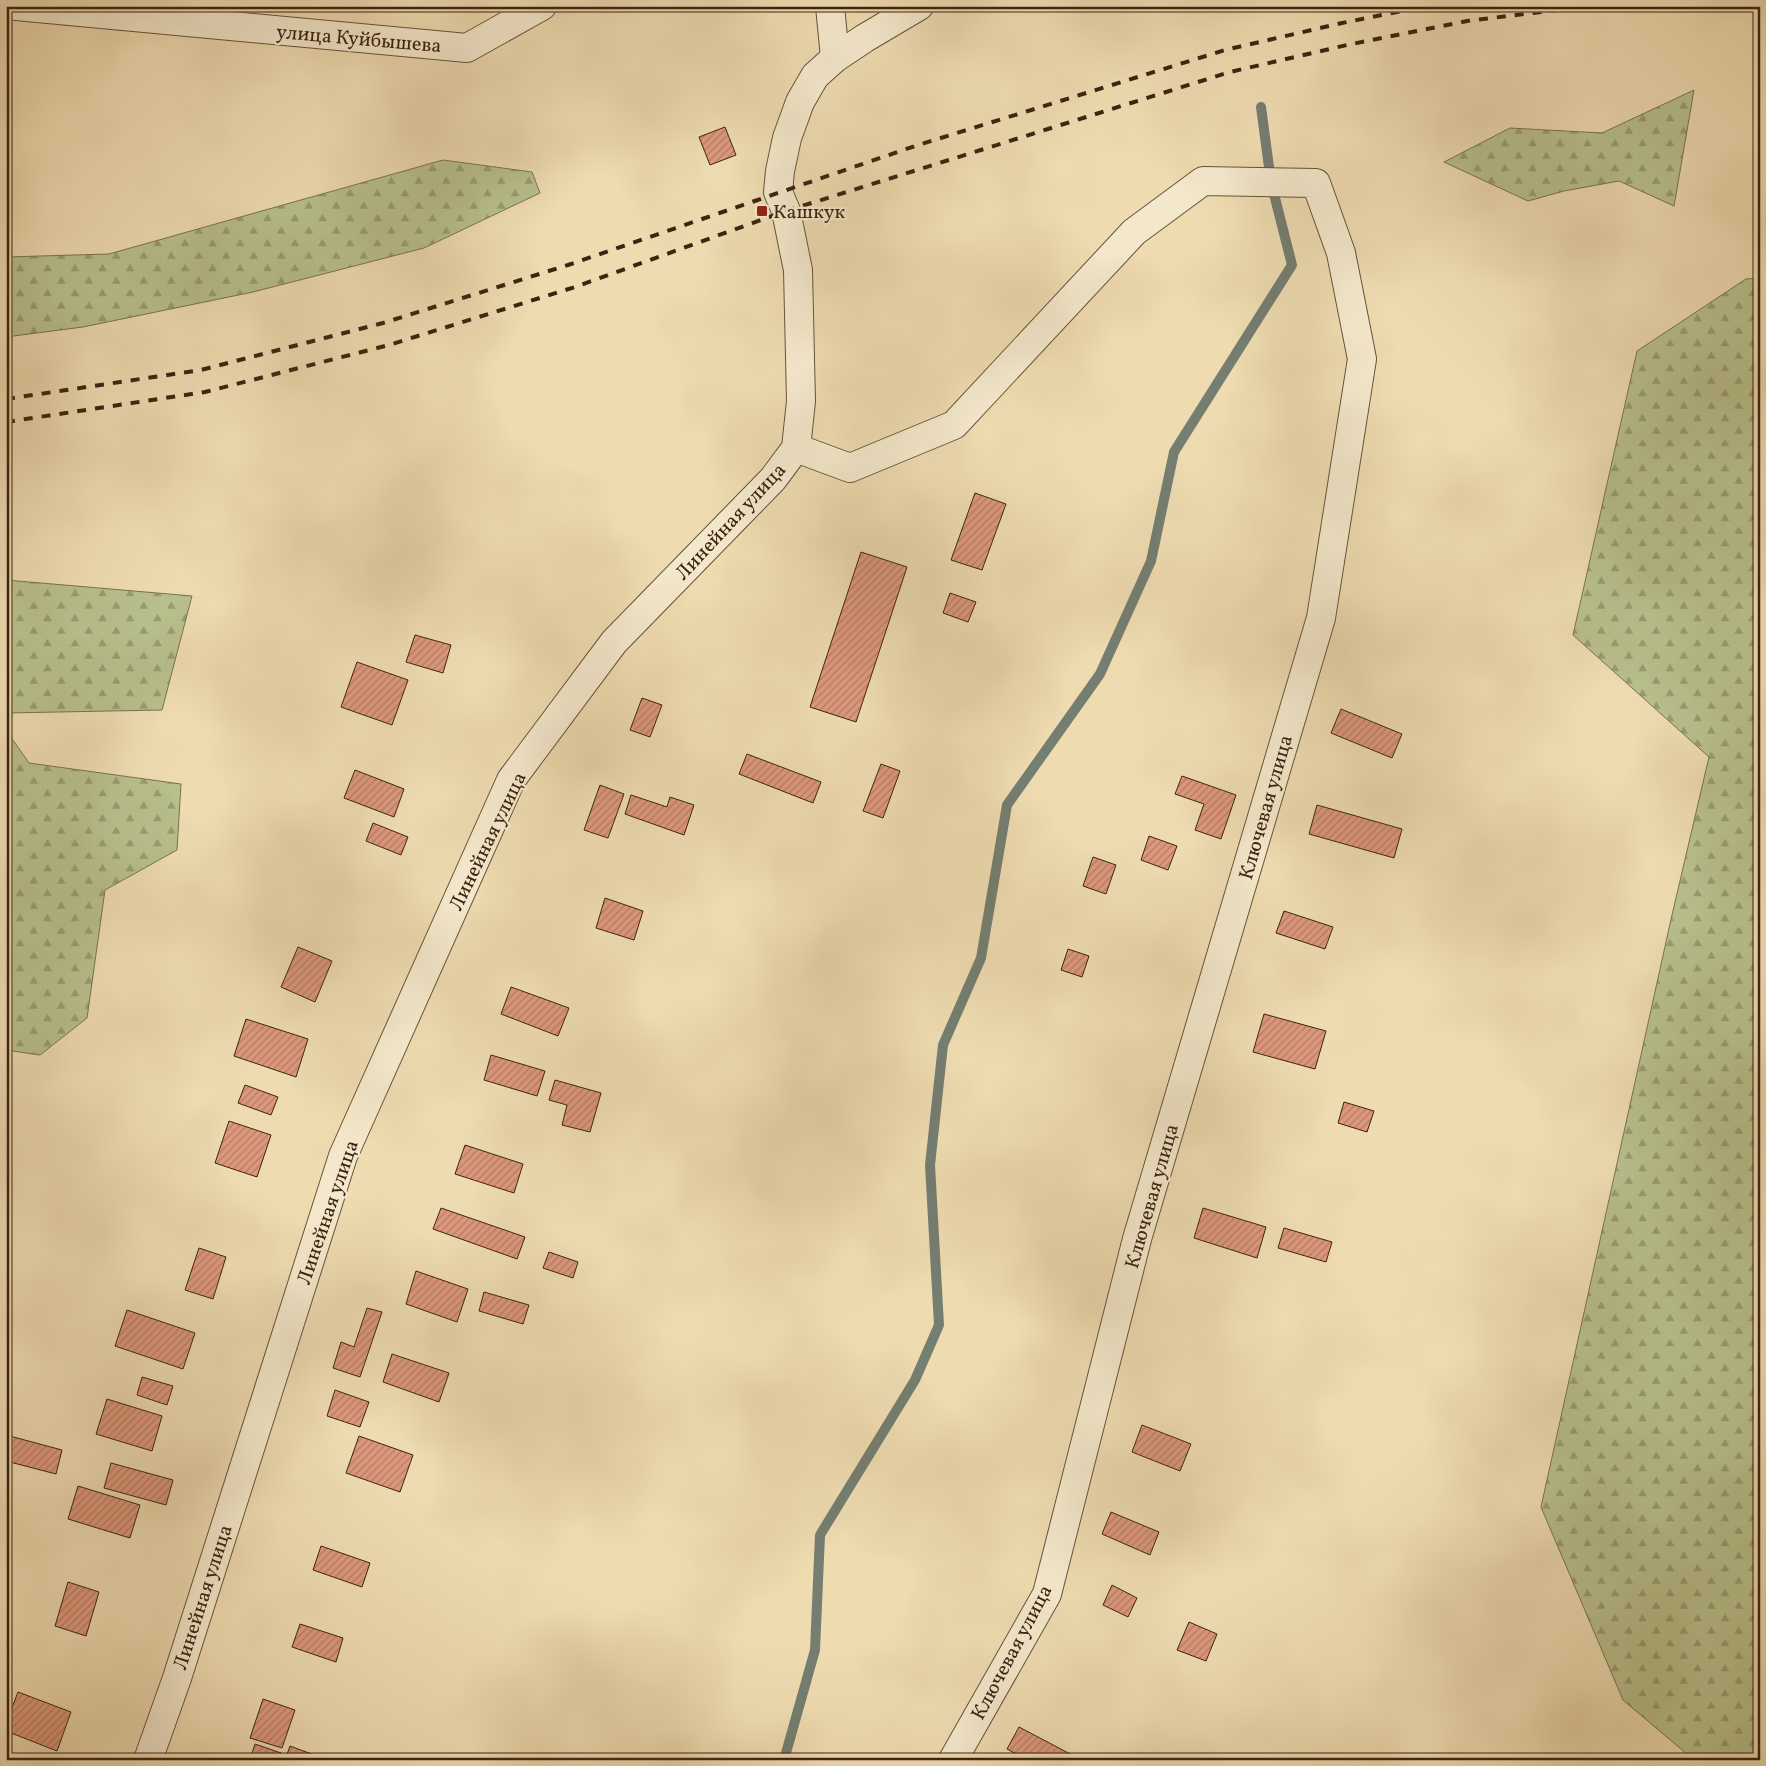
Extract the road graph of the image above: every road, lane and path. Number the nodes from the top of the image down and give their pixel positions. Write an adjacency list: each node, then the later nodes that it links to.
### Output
1 (16, 6): 2 (street, улица Куйбышева)
2 (542, 6)
3 (830, 6): 7 (street)
4 (881, 6): 6 (street)
5 (919, 6): 6 (street, Линейная улица)
6 (865, 38): 7 (street, Линейная улица)
7 (835, 58): 8 (street, Линейная улица)
8 (796, 448): 9 (street, Линейная улица); 10 (street, Ключевая улица)
9 (149, 1759)
10 (953, 1760)

